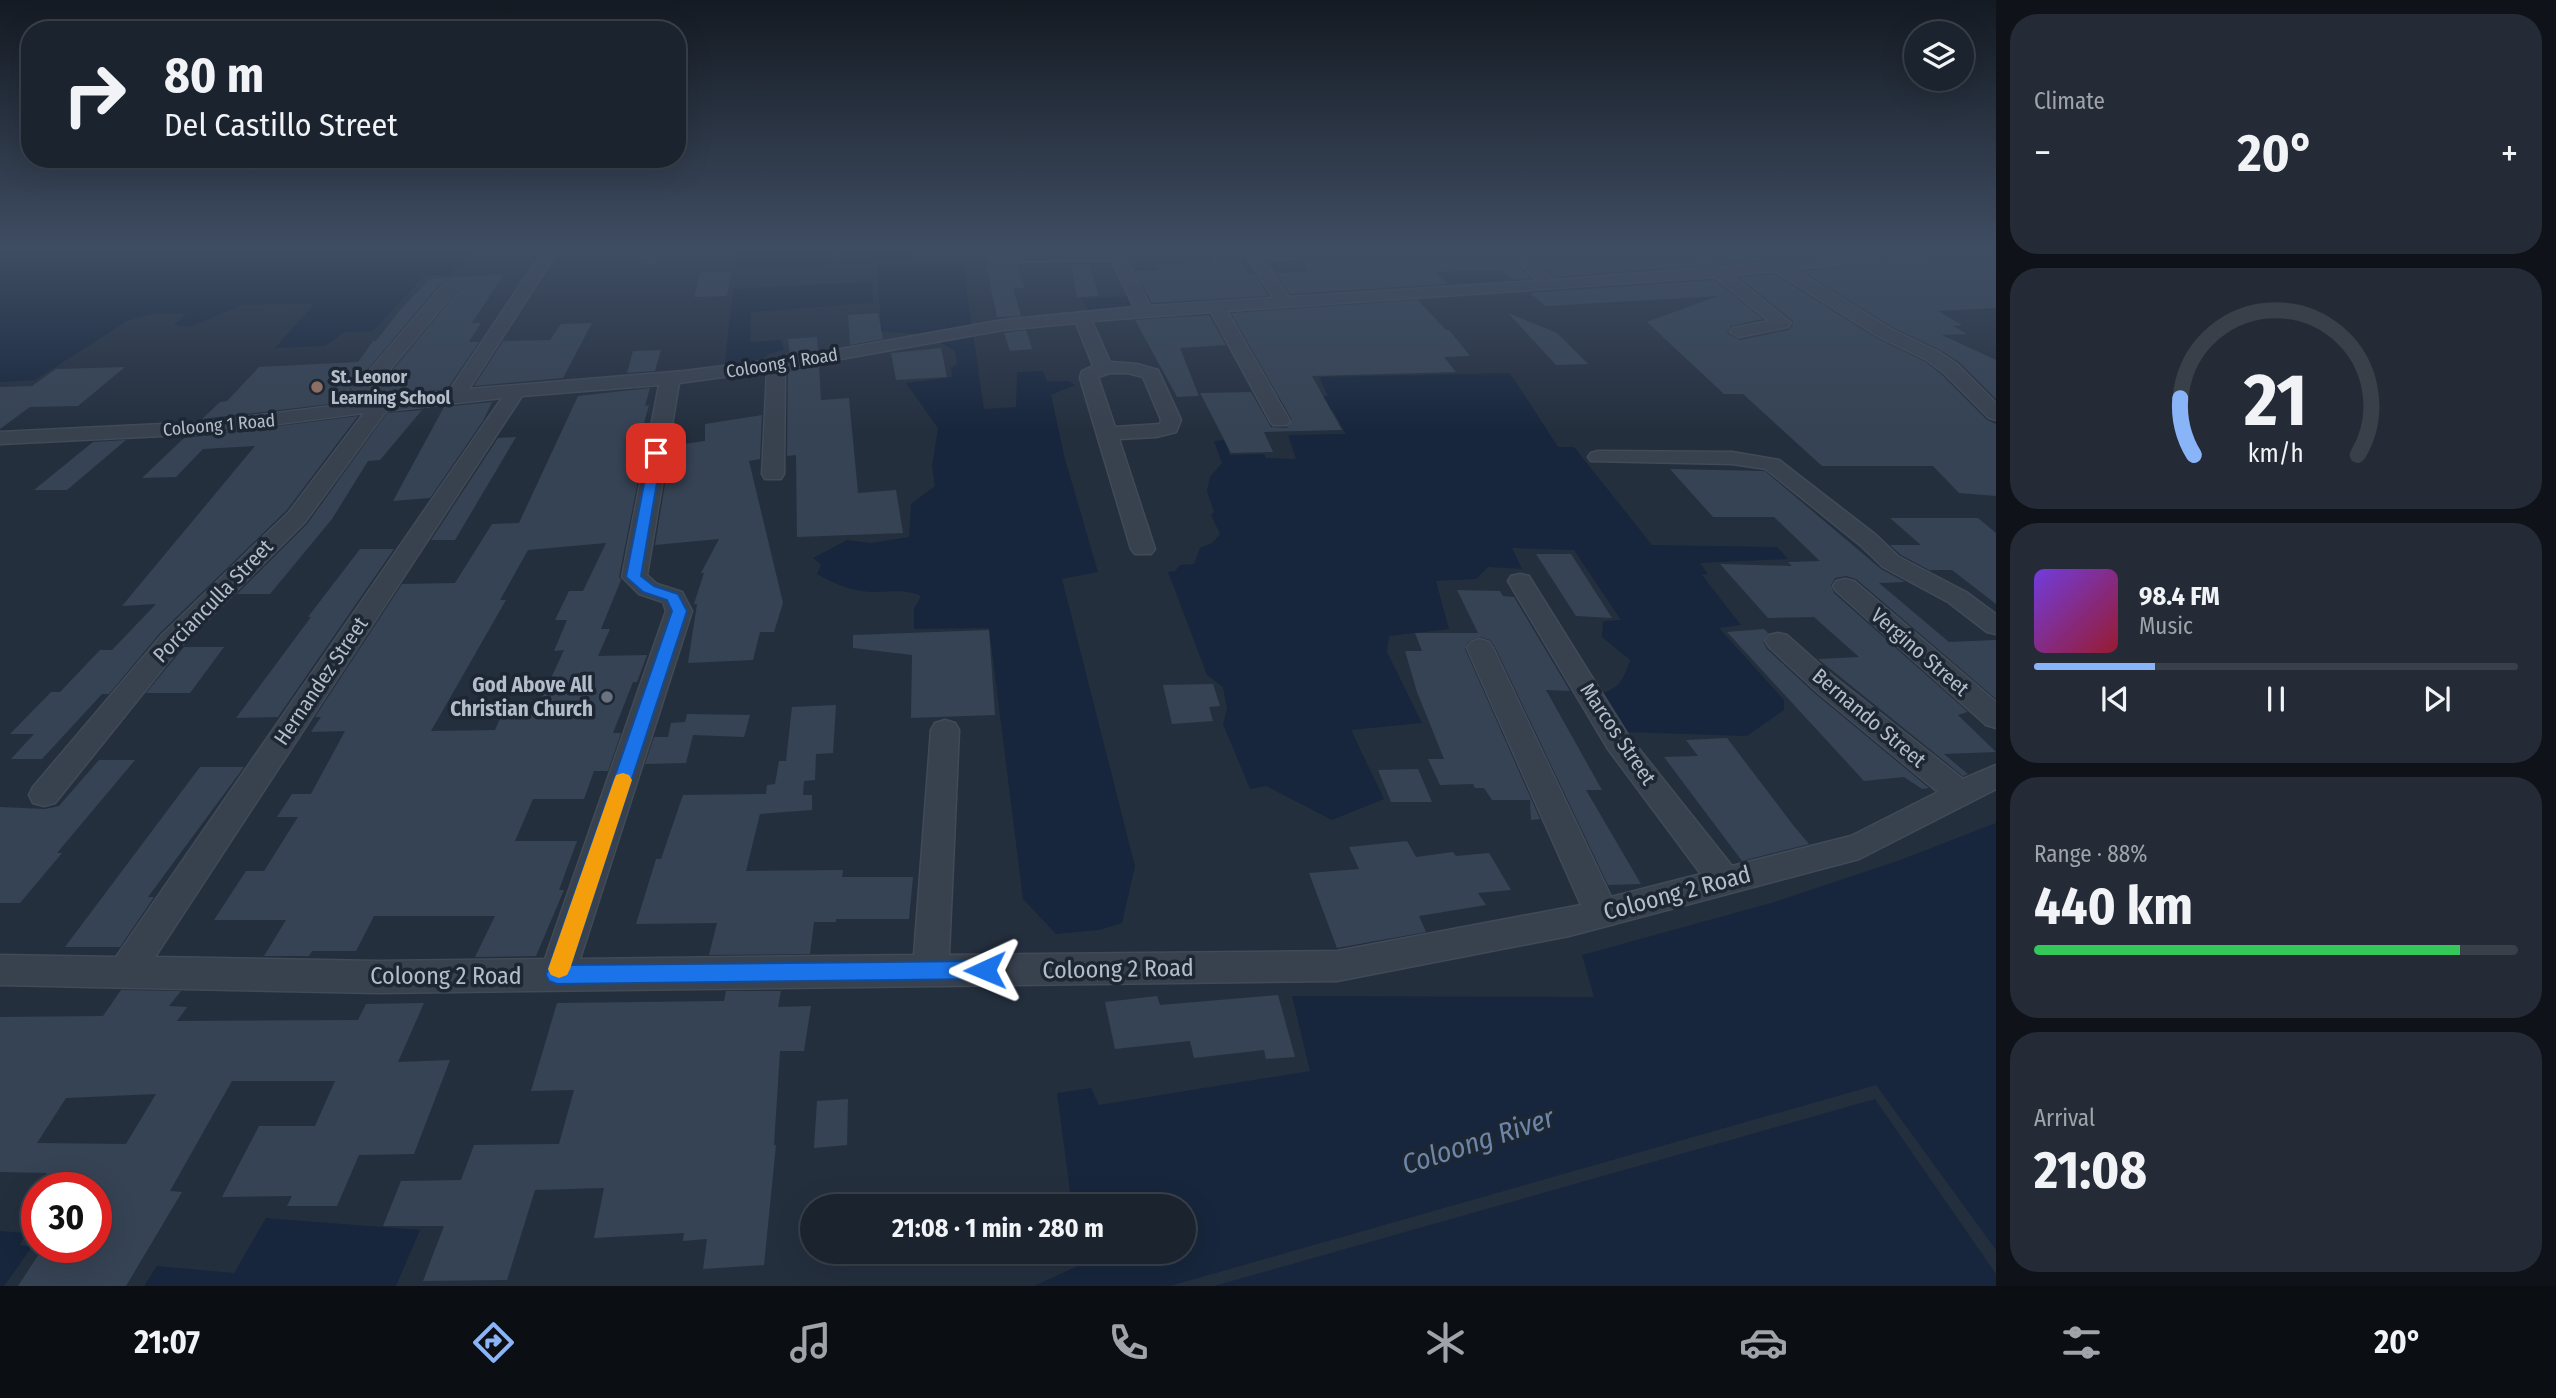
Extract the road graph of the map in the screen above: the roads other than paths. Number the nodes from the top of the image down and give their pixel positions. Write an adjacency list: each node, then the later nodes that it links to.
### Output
1 (430, 311): 15 (street)
2 (511, 311): 13 (street)
3 (1135, 311): 7 (street, Coloong 1 Road)
4 (1219, 311): 17 (street)
5 (1767, 311): 8 (street)
6 (1849, 311): 16 (street)
7 (1082, 317): 9 (street, Coloong 1 Road); 10 (street)
8 (1739, 332)
9 (776, 365): 11 (street, Coloong 1 Road); 21 (street)
10 (1104, 369): 18 (street); 18 (street)
11 (670, 378): 12 (street, Coloong 1 Road); 38 (street)
12 (516, 391): 13 (street, Coloong 1 Road); 36 (street, Hernandez Street)
13 (455, 396): 14 (street, Coloong 1 Road)
14 (380, 405): 15 (street, Coloong 1 Road); 32 (street, Porcianculla Street)
15 (346, 410): 19 (street, Coloong 1 Road)
16 (1996, 414)
17 (1280, 421)
18 (1107, 433): 22 (street)
19 (0, 438)
20 (1598, 457): 25 (street)
21 (773, 474)
22 (1143, 549)
23 (1520, 581): 33 (street, Marcos Street)
24 (1845, 586): 28 (street, Vergino Street)
25 (1996, 626)
26 (1778, 640): 31 (street, Bernando Street)
27 (1480, 648): 34 (street)
28 (1996, 718)
29 (945, 730): 37 (street)
30 (1996, 776): 31 (street, Coloong 2 Road)
31 (1961, 794): 33 (street, Coloong 2 Road)
32 (44, 795)
33 (1725, 881): 34 (street, Coloong 2 Road)
34 (1602, 913): 37 (street, Coloong 2 Road)
35 (0, 970): 36 (street, Coloong 2 Road)
36 (126, 971): 38 (street, Coloong 2 Road)
37 (931, 971): 38 (street, Coloong 2 Road)
38 (557, 975)

